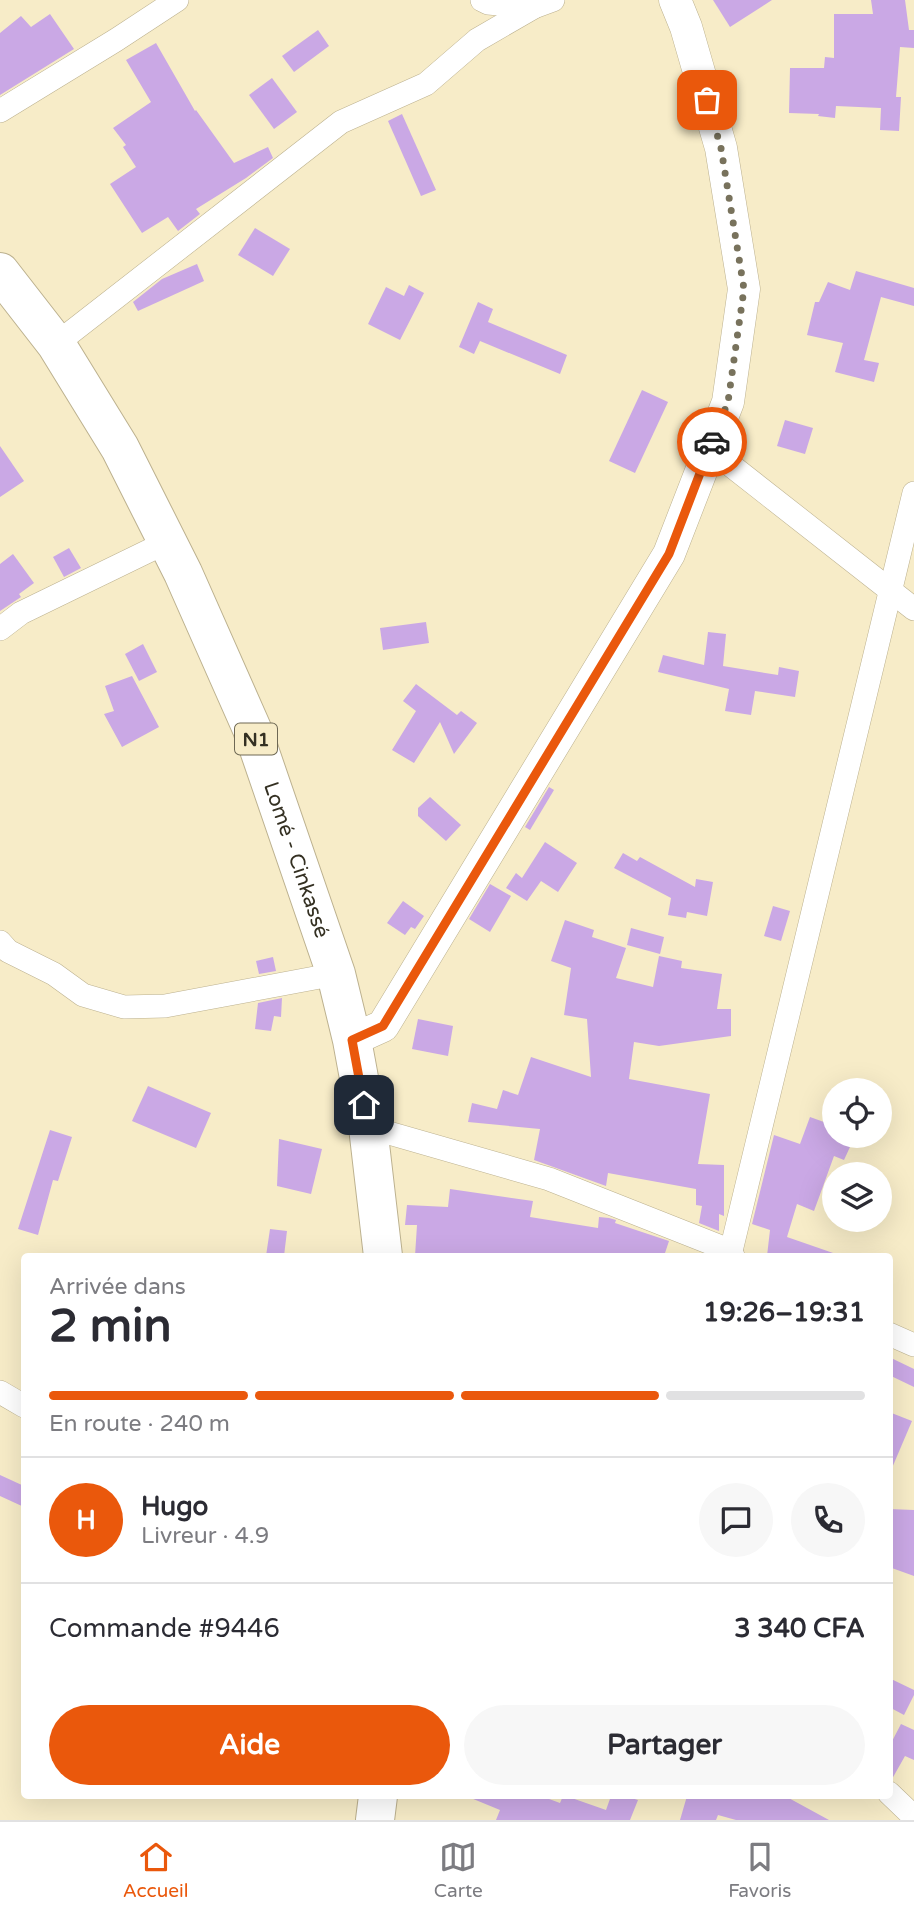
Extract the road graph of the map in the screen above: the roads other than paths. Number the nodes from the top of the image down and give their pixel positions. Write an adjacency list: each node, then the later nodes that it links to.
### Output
1 (177, 0): 5 (street)
2 (482, 0): 4 (street)
3 (675, 0): 8 (street)
4 (543, 4): 7 (street)
5 (0, 111)
6 (0, 272): 7 (highway, Lomé - Cinkassé / N1)
7 (56, 344): 10 (highway, Lomé - Cinkassé / N1)
8 (710, 449): 11 (street); 16 (street)
9 (914, 492): 11 (street)
10 (167, 542): 13 (street); 15 (highway, Lomé - Cinkassé / N1)
11 (890, 592): 12 (street); 20 (street)
12 (914, 609)
13 (0, 629)
14 (0, 942): 15 (street)
15 (336, 974): 16 (highway, Lomé - Cinkassé / N1)
16 (352, 1040): 17 (highway, Lomé - Cinkassé / N1)
17 (368, 1127): 18 (highway, Lomé - Cinkassé / N1); 19 (street)
18 (383, 1253)
19 (730, 1253)
20 (732, 1253)
21 (893, 1336): 22 (street)
22 (914, 1345)
23 (0, 1392): 24 (street)
24 (21, 1404)
25 (893, 1797): 27 (street)
26 (378, 1799): 28 (highway)
27 (914, 1817)
28 (375, 1820)

